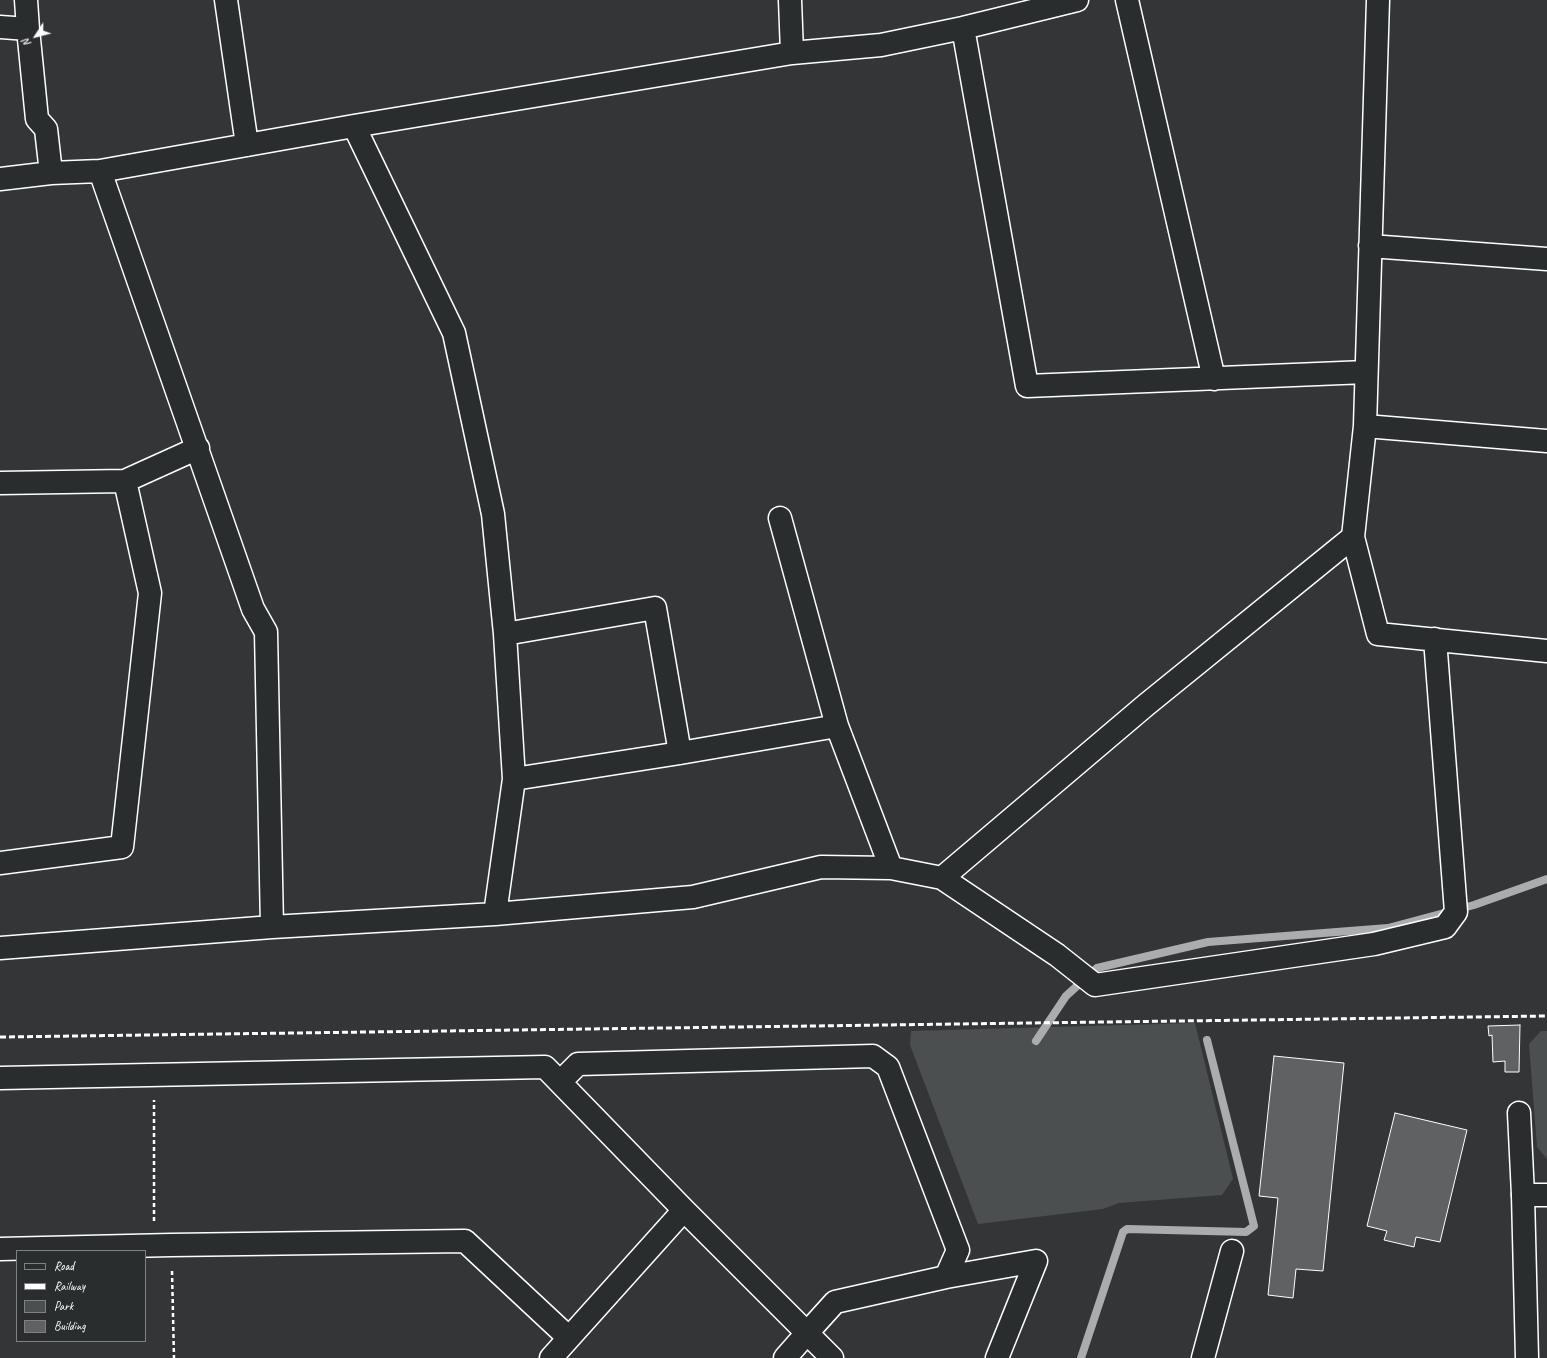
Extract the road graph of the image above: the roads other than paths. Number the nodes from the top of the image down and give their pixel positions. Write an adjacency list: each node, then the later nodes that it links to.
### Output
1 (26, 0): 9 (street)
2 (226, 0): 12 (street)
3 (790, 0): 10 (street)
4 (1077, 0): 8 (street)
5 (1127, 0): 19 (street)
6 (1378, 0): 16 (street)
7 (0, 27): 9 (street)
8 (963, 28): 10 (street); 19 (street)
9 (28, 29): 14 (street)
10 (792, 53): 11 (street)
11 (354, 126): 12 (street); 27 (street)
12 (247, 145): 13 (street)
13 (100, 171): 14 (street); 22 (street)
14 (51, 173): 15 (street)
15 (0, 179)
16 (1370, 246): 17 (street); 18 (street)
17 (1547, 259)
18 (1366, 372): 19 (street); 20 (street)
19 (1214, 378)
20 (1365, 426): 21 (street); 26 (street)
21 (1547, 441)
22 (198, 448): 23 (street); 37 (street)
23 (125, 481): 24 (street); 33 (street)
24 (0, 483)
25 (780, 518): 30 (street)
26 (1353, 537): 28 (street); 35 (street)
27 (505, 634): 31 (street); 32 (street)
28 (1434, 639): 29 (street); 35 (street)
29 (1547, 651)
30 (837, 726): 31 (street); 34 (street)
31 (680, 753): 32 (street)
32 (514, 780): 36 (street)
33 (0, 864)
34 (891, 868): 35 (street); 36 (street)
35 (942, 878)
36 (495, 914): 37 (street)
37 (272, 927): 38 (street)
38 (0, 948)
39 (0, 1078): 40 (street)
40 (560, 1082): 44 (street); 47 (street)
41 (1519, 1112): 42 (street)
42 (1523, 1195): 43 (street); 55 (street)
43 (1547, 1195)
44 (684, 1210): 48 (street); 49 (street)
45 (0, 1249): 49 (street)
46 (1232, 1251): 54 (street)
47 (946, 1277): 48 (street); 53 (street)
48 (807, 1333): 51 (street); 52 (street)
49 (569, 1338): 50 (street)
50 (551, 1358)
51 (785, 1358)
52 (832, 1358)
53 (997, 1358)
54 (1204, 1358)
55 (1527, 1358)

